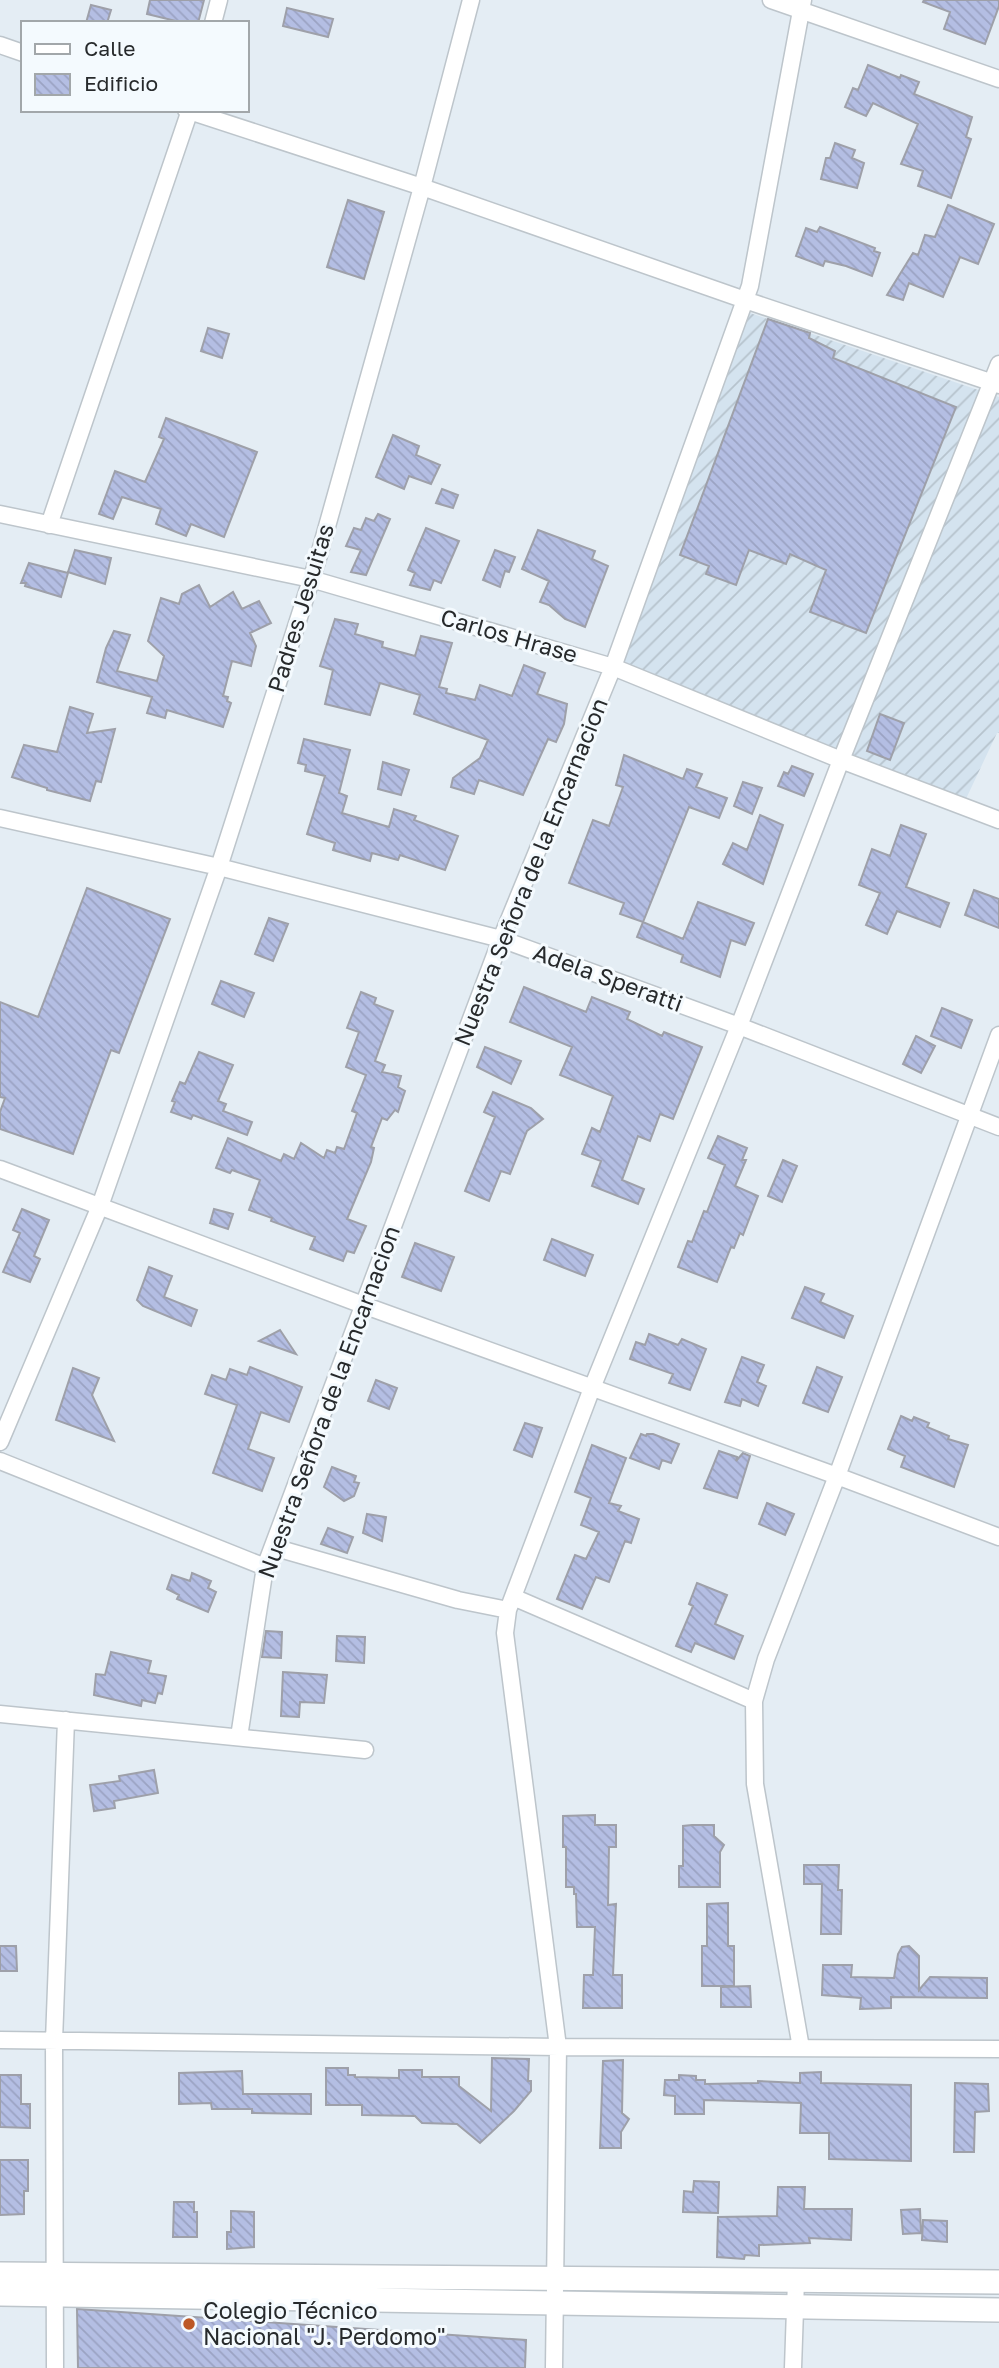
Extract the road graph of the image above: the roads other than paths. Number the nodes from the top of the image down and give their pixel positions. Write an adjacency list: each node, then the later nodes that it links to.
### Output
1 (219, 0): 5 (street)
2 (471, 0): 11 (street, Padres Jesuitas)
3 (771, 0): 4 (street)
4 (802, 5): 8 (street); 12 (street, Nuestra Señora de la Encarnacion)
5 (214, 21)
6 (0, 45): 7 (street)
7 (21, 52)
8 (999, 79)
9 (188, 112): 16 (street)
10 (191, 112): 11 (street)
11 (422, 187): 12 (street); 17 (street, Padres Jesuitas)
12 (745, 300): 14 (street); 18 (street, Nuestra Señora de la Encarnacion)
13 (999, 364): 14 (street)
14 (996, 383): 19 (street)
15 (0, 514): 16 (street, Carlos Hrase)
16 (49, 525): 17 (street, Carlos Hrase)
17 (312, 579): 18 (street, Carlos Hrase); 22 (street, Padres Jesuitas)
18 (613, 667): 19 (street, Carlos Hrase); 23 (street, Nuestra Señora de la Encarnacion)
19 (841, 760): 21 (street, Carlos Hrase); 24 (street)
20 (0, 818): 22 (street, Adela Speratti)
21 (999, 820)
22 (219, 867): 23 (street, Adela Speratti); 29 (street, Padres Jesuitas)
23 (501, 939): 24 (street, Adela Speratti); 30 (street, Nuestra Señora de la Encarnacion)
24 (739, 1026): 26 (street, Adela Speratti); 31 (street)
25 (999, 1035): 26 (street)
26 (968, 1115): 27 (street, Adela Speratti); 34 (street)
27 (999, 1127)
28 (0, 1169): 29 (street)
29 (100, 1206): 30 (street); 32 (street, Padres Jesuitas)
30 (363, 1305): 31 (street); 36 (street, Nuestra Señora de la Encarnacion)
31 (592, 1388): 34 (street); 38 (street)
32 (0, 1442)
33 (0, 1461): 37 (street)
34 (837, 1476): 35 (street); 39 (street)
35 (999, 1537)
36 (273, 1547): 37 (street, Nuestra Señora de la Encarnacion); 38 (street)
37 (265, 1567): 42 (street, Nuestra Señora de la Encarnacion)
38 (510, 1603): 39 (street); 46 (street)
39 (754, 1701): 47 (street)
40 (0, 1714): 41 (street)
41 (66, 1720): 42 (street); 45 (street)
42 (239, 1737): 43 (street)
43 (365, 1750)
44 (0, 2040): 45 (street)
45 (54, 2041): 46 (street); 53 (street)
46 (558, 2047): 47 (street); 50 (street)
47 (801, 2048): 48 (street)
48 (999, 2049)
49 (0, 2274): 53 (main road)
50 (556, 2279): 51 (main road); 53 (main road); 55 (street)
51 (796, 2280): 52 (main road); 56 (street)
52 (999, 2283)
53 (54, 2284): 54 (main road); 55 (main road); 58 (street)
54 (0, 2294)
55 (555, 2302): 56 (main road); 59 (street)
56 (795, 2305): 57 (main road); 60 (street)
57 (999, 2310)
58 (55, 2368)
59 (554, 2368)
60 (793, 2368)

